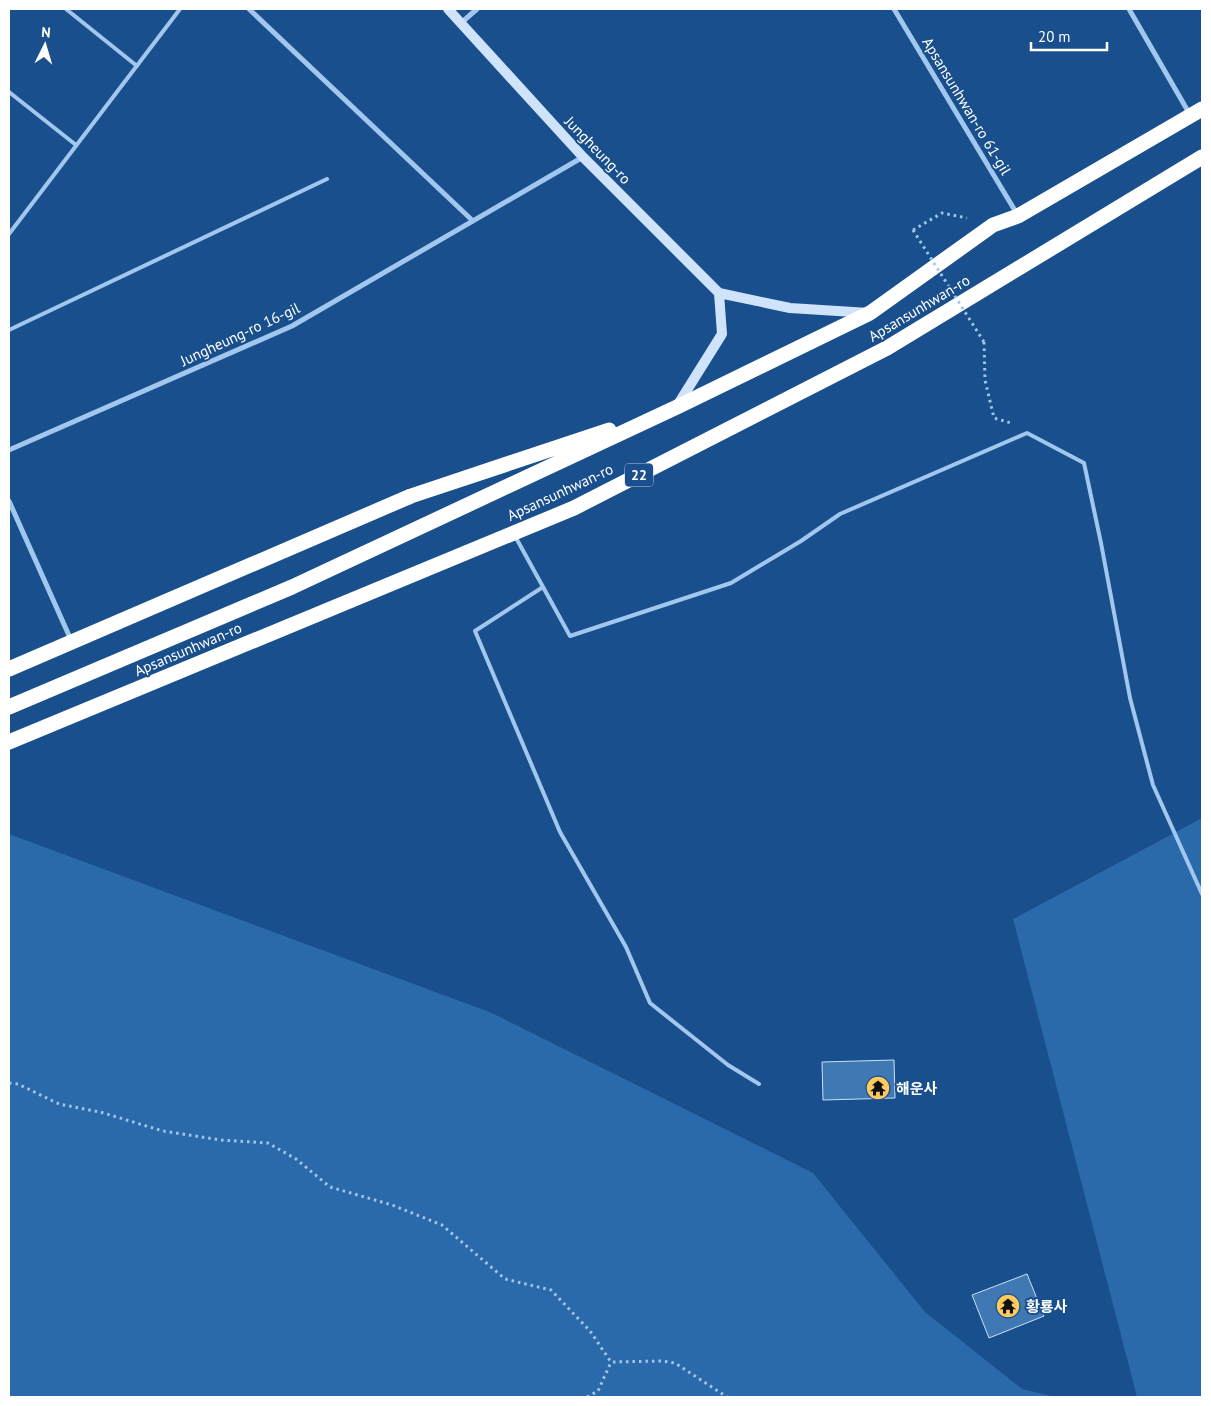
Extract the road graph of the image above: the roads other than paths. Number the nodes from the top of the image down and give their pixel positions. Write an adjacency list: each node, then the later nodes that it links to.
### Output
1 (66, 9): 9 (lane)
2 (180, 9): 9 (lane)
3 (249, 9): 17 (street)
4 (448, 9): 8 (street, Jungheung-ro)
5 (477, 9): 8 (street)
6 (894, 9): 16 (street, Apsansunhwan-ro 61-gil)
7 (1129, 9): 11 (street)
8 (460, 23): 14 (street, Jungheung-ro)
9 (137, 66): 12 (lane)
10 (9, 92): 12 (lane)
11 (1197, 112): 16 (highway, Apsansunhwan-ro)
12 (76, 145): 19 (lane)
13 (1202, 157): 27 (highway, Apsansunhwan-ro / 22)
14 (583, 158): 17 (street, Jungheung-ro 16-gil); 21 (street, Jungheung-ro)
15 (327, 179): 23 (lane)
16 (1018, 216): 22 (highway, Apsansunhwan-ro)
17 (473, 221): 25 (street, Jungheung-ro 16-gil)
18 (9, 224): 19 (lane)
19 (14, 228): 20 (lane)
20 (9, 234)
21 (718, 293): 22 (street); 24 (street)
22 (870, 313): 24 (highway, Apsansunhwan-ro)
23 (9, 330)
24 (677, 407): 29 (highway, Apsansunhwan-ro); 31 (highway, Apsansunhwan-ro)
25 (9, 450)
26 (9, 502): 29 (street)
27 (513, 533): 28 (lane); 32 (highway, Apsansunhwan-ro / 22)
28 (543, 587): 35 (lane); 36 (lane)
29 (72, 642): 30 (highway, Apsansunhwan-ro)
30 (9, 669)
31 (9, 707)
32 (44, 728): 33 (highway, Apsansunhwan-ro / 22); 34 (highway)
33 (9, 742)
34 (9, 747)
35 (1202, 894)
36 (759, 1084)

